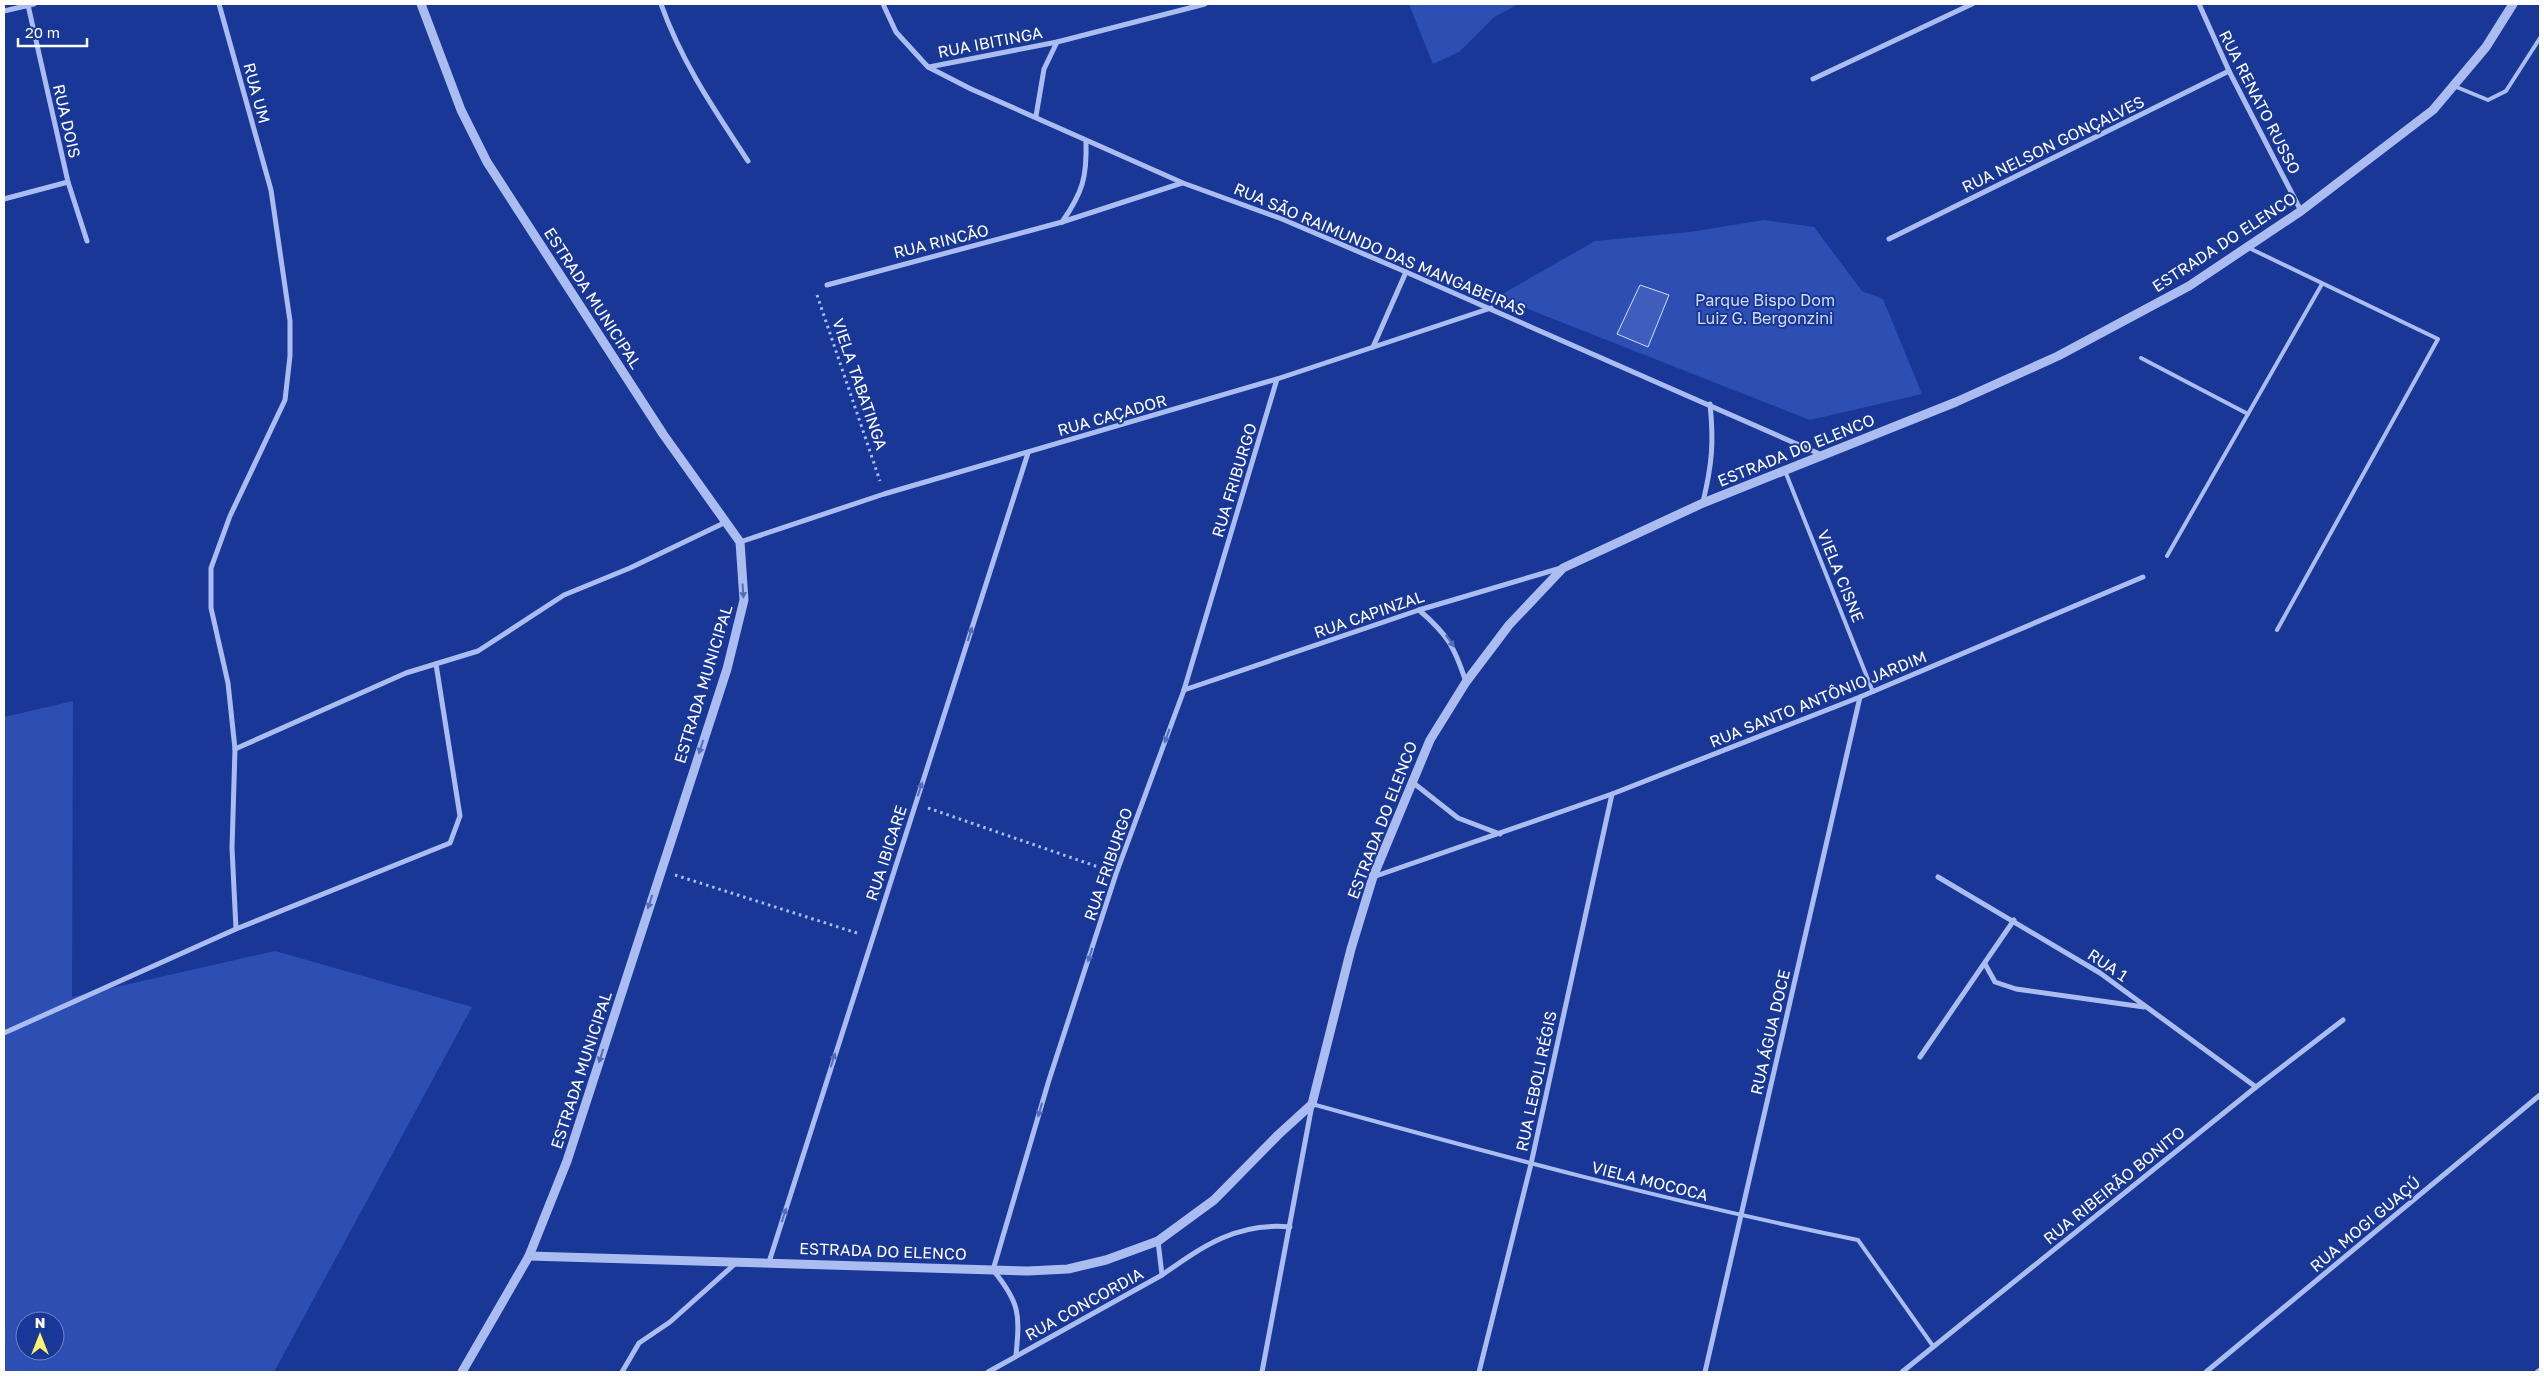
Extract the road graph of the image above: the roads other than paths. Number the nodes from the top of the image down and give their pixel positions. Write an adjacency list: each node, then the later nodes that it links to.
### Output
1 (34, 4): 10 (street)
2 (220, 4): 54 (street, RUA UM)
3 (422, 4): 42 (street, ESTRADA MUNICIPAL)
4 (661, 4): 20 (street)
5 (883, 4): 14 (street)
6 (1205, 4): 13 (street, RUA IBITINGA)
7 (1972, 4): 16 (street)
8 (2199, 4): 15 (street, RUA RENATO RUSSO)
9 (2513, 4): 17 (street, ESTRADA DO ELENCO)
10 (28, 5): 11 (street); 21 (street, RUA DOIS)
11 (4, 11)
12 (2540, 38): 17 (lane)
13 (1057, 42): 14 (street, RUA IBITINGA); 18 (street, RUA IBITINGA)
14 (928, 67): 18 (street, RUA SÃO RAIMUNDO DAS MANGABEIRAS)
15 (2229, 71): 24 (street, RUA RENATO RUSSO); 26 (street, RUA NELSON GONÇALVES)
16 (1813, 79)
17 (2454, 86): 24 (street, ESTRADA DO ELENCO)
18 (1036, 116): 19 (street, RUA SÃO RAIMUNDO DAS MANGABEIRAS)
19 (1086, 141): 22 (street, RUA SÃO RAIMUNDO DAS MANGABEIRAS); 25 (street)
20 (748, 161)
21 (68, 182): 23 (street); 27 (street, RUA DOIS)
22 (1183, 183): 25 (street, RUA RINCÃO); 29 (street, RUA SÃO RAIMUNDO DAS MANGABEIRAS)
23 (4, 199)
24 (2302, 210): 28 (street, ESTRADA DO ELENCO)
25 (1062, 222): 31 (street, RUA RINCÃO)
26 (1889, 239)
27 (87, 241)
28 (2247, 247): 30 (lane); 39 (street, ESTRADA DO ELENCO)
29 (1406, 272): 32 (street, RUA SÃO RAIMUNDO DAS MANGABEIRAS); 33 (street)
30 (2322, 284): 37 (lane); 48 (lane)
31 (827, 285)
32 (1491, 308): 33 (street, RUA CAÇADOR); 36 (street, RUA SÃO RAIMUNDO DAS MANGABEIRAS)
33 (1373, 347): 35 (street, RUA CAÇADOR)
34 (2141, 358): 37 (lane)
35 (1277, 380): 38 (street, RUA CAÇADOR); 51 (street, RUA FRIBURGO)
36 (1710, 404): 39 (street, RUA SÃO RAIMUNDO DAS MANGABEIRAS); 41 (street)
37 (2248, 414): 44 (lane)
38 (1028, 452): 43 (street, RUA CAÇADOR); 76 (street, RUA IBICARE, one-way to 38)
39 (1823, 455): 40 (street, ESTRADA DO ELENCO)
40 (1785, 470): 41 (street, ESTRADA DO ELENCO); 52 (lane, VIELA CISNE)
41 (1703, 503): 45 (street, ESTRADA DO ELENCO)
42 (726, 521): 43 (street, ESTRADA MUNICIPAL); 49 (street)
43 (740, 542): 74 (street, ESTRADA MUNICIPAL, one-way to 74)
44 (2167, 556)
45 (1563, 568): 47 (street, RUA CAPINZAL); 50 (street, ESTRADA DO ELENCO)
46 (2143, 577): 52 (street, RUA SANTO ANTÔNIO JARDIM)
47 (1419, 610): 50 (street, one-way to 50); 51 (street, RUA CAPINZAL)
48 (2278, 630)
49 (436, 664): 54 (street); 61 (street)
50 (1466, 682): 55 (street, ESTRADA DO ELENCO)
51 (1184, 690): 77 (street, RUA FRIBURGO, one-way to 77)
52 (1873, 692): 53 (street, RUA SANTO ANTÔNIO JARDIM)
53 (1860, 697): 56 (street, RUA SANTO ANTÔNIO JARDIM); 71 (street, RUA ÁGUA DOCE)
54 (235, 749): 61 (street, RUA UM)
55 (1411, 781): 57 (street); 58 (street, ESTRADA DO ELENCO)
56 (1612, 794): 57 (street, RUA SANTO ANTÔNIO JARDIM); 70 (street, RUA LEBOLI RÉGIS)
57 (1500, 834): 58 (street, RUA SANTO ANTÔNIO JARDIM)
58 (1373, 877): 69 (street, ESTRADA DO ELENCO)
59 (1938, 877): 60 (street, RUA 1)
60 (2014, 920): 62 (street); 63 (street, RUA 1)
61 (236, 929): 65 (street)
62 (1985, 964): 63 (street); 66 (street)
63 (2146, 1008): 67 (street, RUA 1)
64 (2343, 1020): 67 (street, RUA RIBEIRÃO BONITO)
65 (4, 1032)
66 (1920, 1057)
67 (2256, 1087): 79 (street, RUA RIBEIRÃO BONITO)
68 (2540, 1095): 89 (street, RUA MOGI GUAÇÚ)
69 (1312, 1104): 70 (lane, VIELA MOCOCA); 72 (street, ESTRADA DO ELENCO); 73 (street, ESTRADA DO ELENCO)
70 (1530, 1164): 71 (lane, VIELA MOCOCA); 86 (street, RUA LEBOLI RÉGIS)
71 (1740, 1217): 79 (lane, VIELA MOCOCA); 87 (street, RUA ÁGUA DOCE)
72 (1290, 1227): 78 (street); 85 (street, ESTRADA DO ELENCO)
73 (1158, 1241): 77 (street, ESTRADA DO ELENCO); 78 (street, RUA CONCORDIA)
74 (529, 1256): 75 (street, ESTRADA DO ELENCO); 82 (street)
75 (738, 1262): 76 (street, ESTRADA DO ELENCO); 83 (street)
76 (769, 1262): 77 (street, ESTRADA DO ELENCO)
77 (994, 1270): 80 (street)
78 (1162, 1275): 80 (street, RUA CONCORDIA)
79 (1934, 1346): 88 (street, RUA RIBEIRÃO BONITO)
80 (1016, 1355): 84 (street, RUA CONCORDIA)
81 (2540, 1370): 90 (street)
82 (462, 1372)
83 (622, 1372)
84 (988, 1372)
85 (1262, 1372)
86 (1479, 1372)
87 (1705, 1372)
88 (1902, 1372)
89 (2206, 1372)
90 (2537, 1372)

